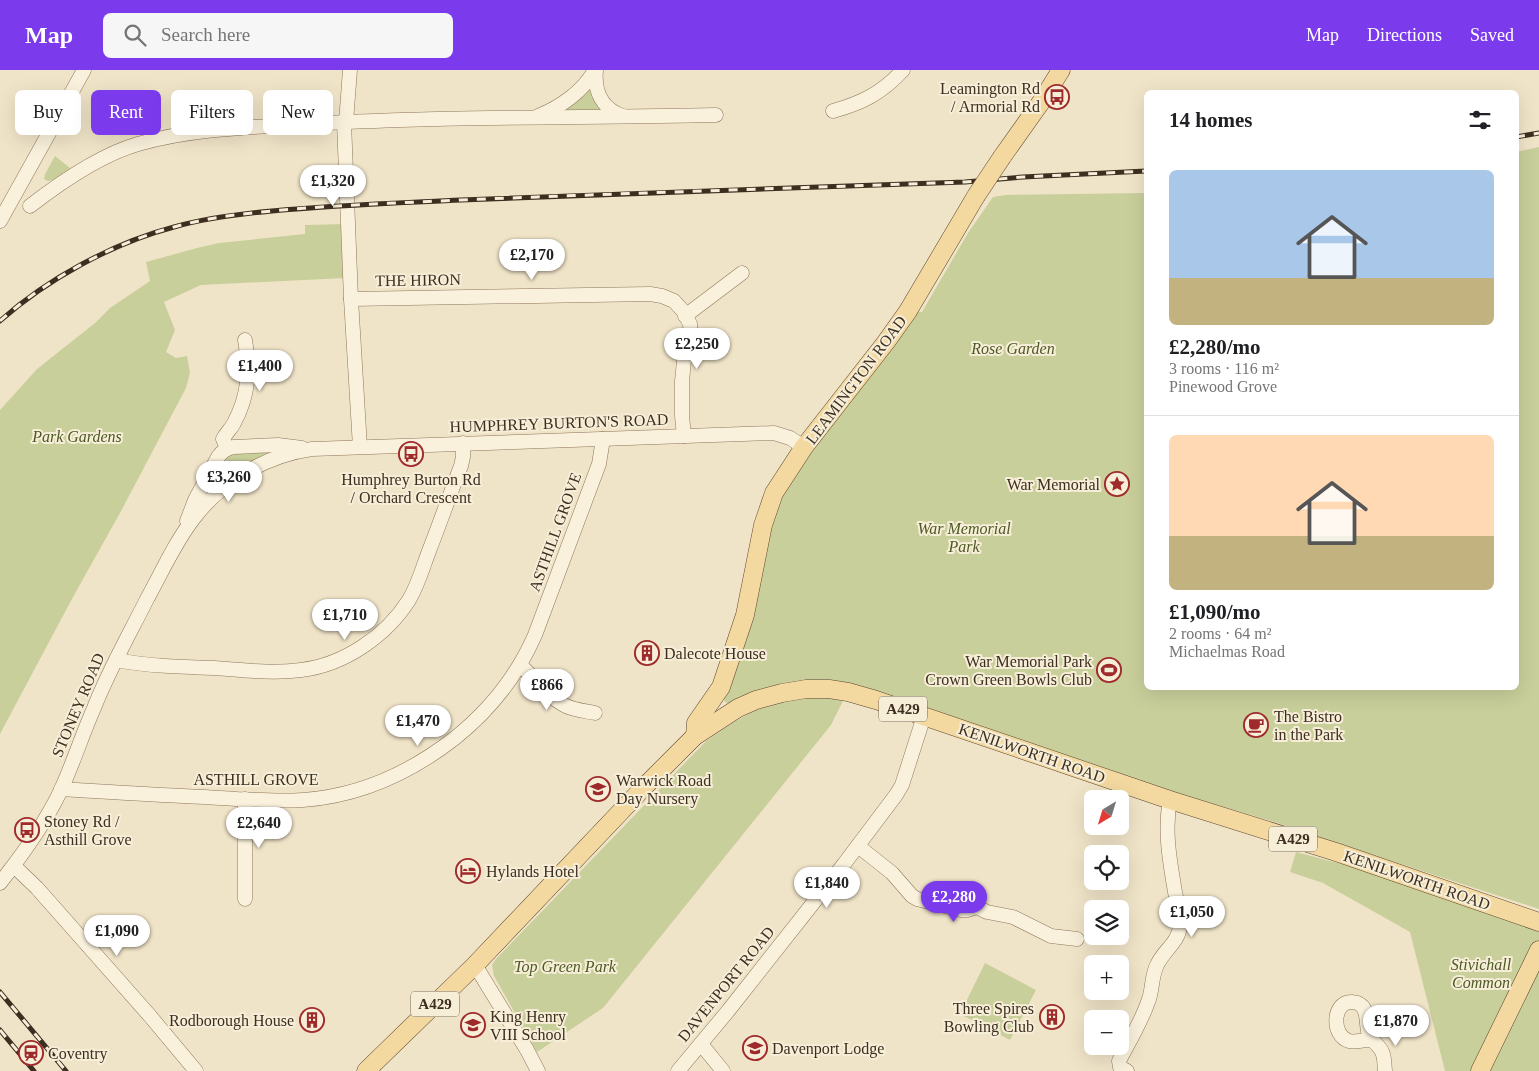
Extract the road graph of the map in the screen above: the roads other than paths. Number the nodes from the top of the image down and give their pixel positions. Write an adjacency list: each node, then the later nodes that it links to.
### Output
1 (84, 70): 12 (street)
2 (350, 70): 10 (street)
3 (595, 70): 8 (street); 9 (street)
4 (903, 70): 6 (street)
5 (1061, 70): 20 (main road, LEAMINGTON ROAD, bridge)
6 (832, 111)
7 (716, 116): 9 (street)
8 (533, 117): 9 (street); 10 (street)
9 (628, 117)
10 (345, 122): 11 (street); 14 (street)
11 (30, 206)
12 (0, 221)
13 (742, 273): 15 (street)
14 (351, 299): 15 (street, THE HIRON); 22 (street)
15 (685, 316): 17 (street)
16 (245, 340): 21 (street)
17 (684, 436): 18 (street, HUMPHREY BURTON'S ROAD); 20 (street, HUMPHREY BURTON'S ROAD)
18 (603, 439): 19 (street, HUMPHREY BURTON'S ROAD); 27 (street, ASTHILL GROVE)
19 (463, 444): 22 (street, HUMPHREY BURTON'S ROAD); 26 (street)
20 (804, 447): 28 (main road, LEAMINGTON ROAD)
21 (227, 448): 23 (street, HUMPHREY BURTON'S ROAD); 25 (street, STONEY ROAD)
22 (360, 448): 23 (street, HUMPHREY BURTON'S ROAD)
23 (312, 449): 24 (street, HUMPHREY BURTON'S ROAD)
24 (248, 471): 25 (street, STONEY ROAD)
25 (181, 536): 26 (street, STONEY ROAD)
26 (116, 660): 32 (street, STONEY ROAD)
27 (520, 665): 29 (street); 33 (street, ASTHILL GROVE)
28 (723, 702): 30 (main road, KENILWORTH ROAD / A429); 31 (main road, A429); 31 (main road, LEAMINGTON ROAD)
29 (595, 713)
30 (924, 716): 34 (main road, KENILWORTH ROAD / A429); 35 (street, DAVENPORT ROAD)
31 (695, 736): 42 (main road, A429)
32 (61, 789): 33 (street, ASTHILL GROVE); 36 (street, STONEY ROAD)
33 (246, 799): 38 (street)
34 (1170, 800): 39 (main road, KENILWORTH ROAD / A429); 50 (street)
35 (858, 846): 40 (street); 44 (street, DAVENPORT ROAD)
36 (14, 866): 37 (street, STONEY ROAD); 45 (street)
37 (0, 883)
38 (244, 899)
39 (1539, 922)
40 (1077, 939)
41 (1539, 950): 52 (main road)
42 (474, 965): 46 (main road, A429); 47 (street)
43 (1372, 1040): 51 (street)
44 (701, 1044): 48 (street, DAVENPORT ROAD); 49 (street)
45 (196, 1071)
46 (366, 1071)
47 (538, 1071)
48 (678, 1071)
49 (723, 1071)
50 (1127, 1071)
51 (1385, 1071)
52 (1480, 1071)

